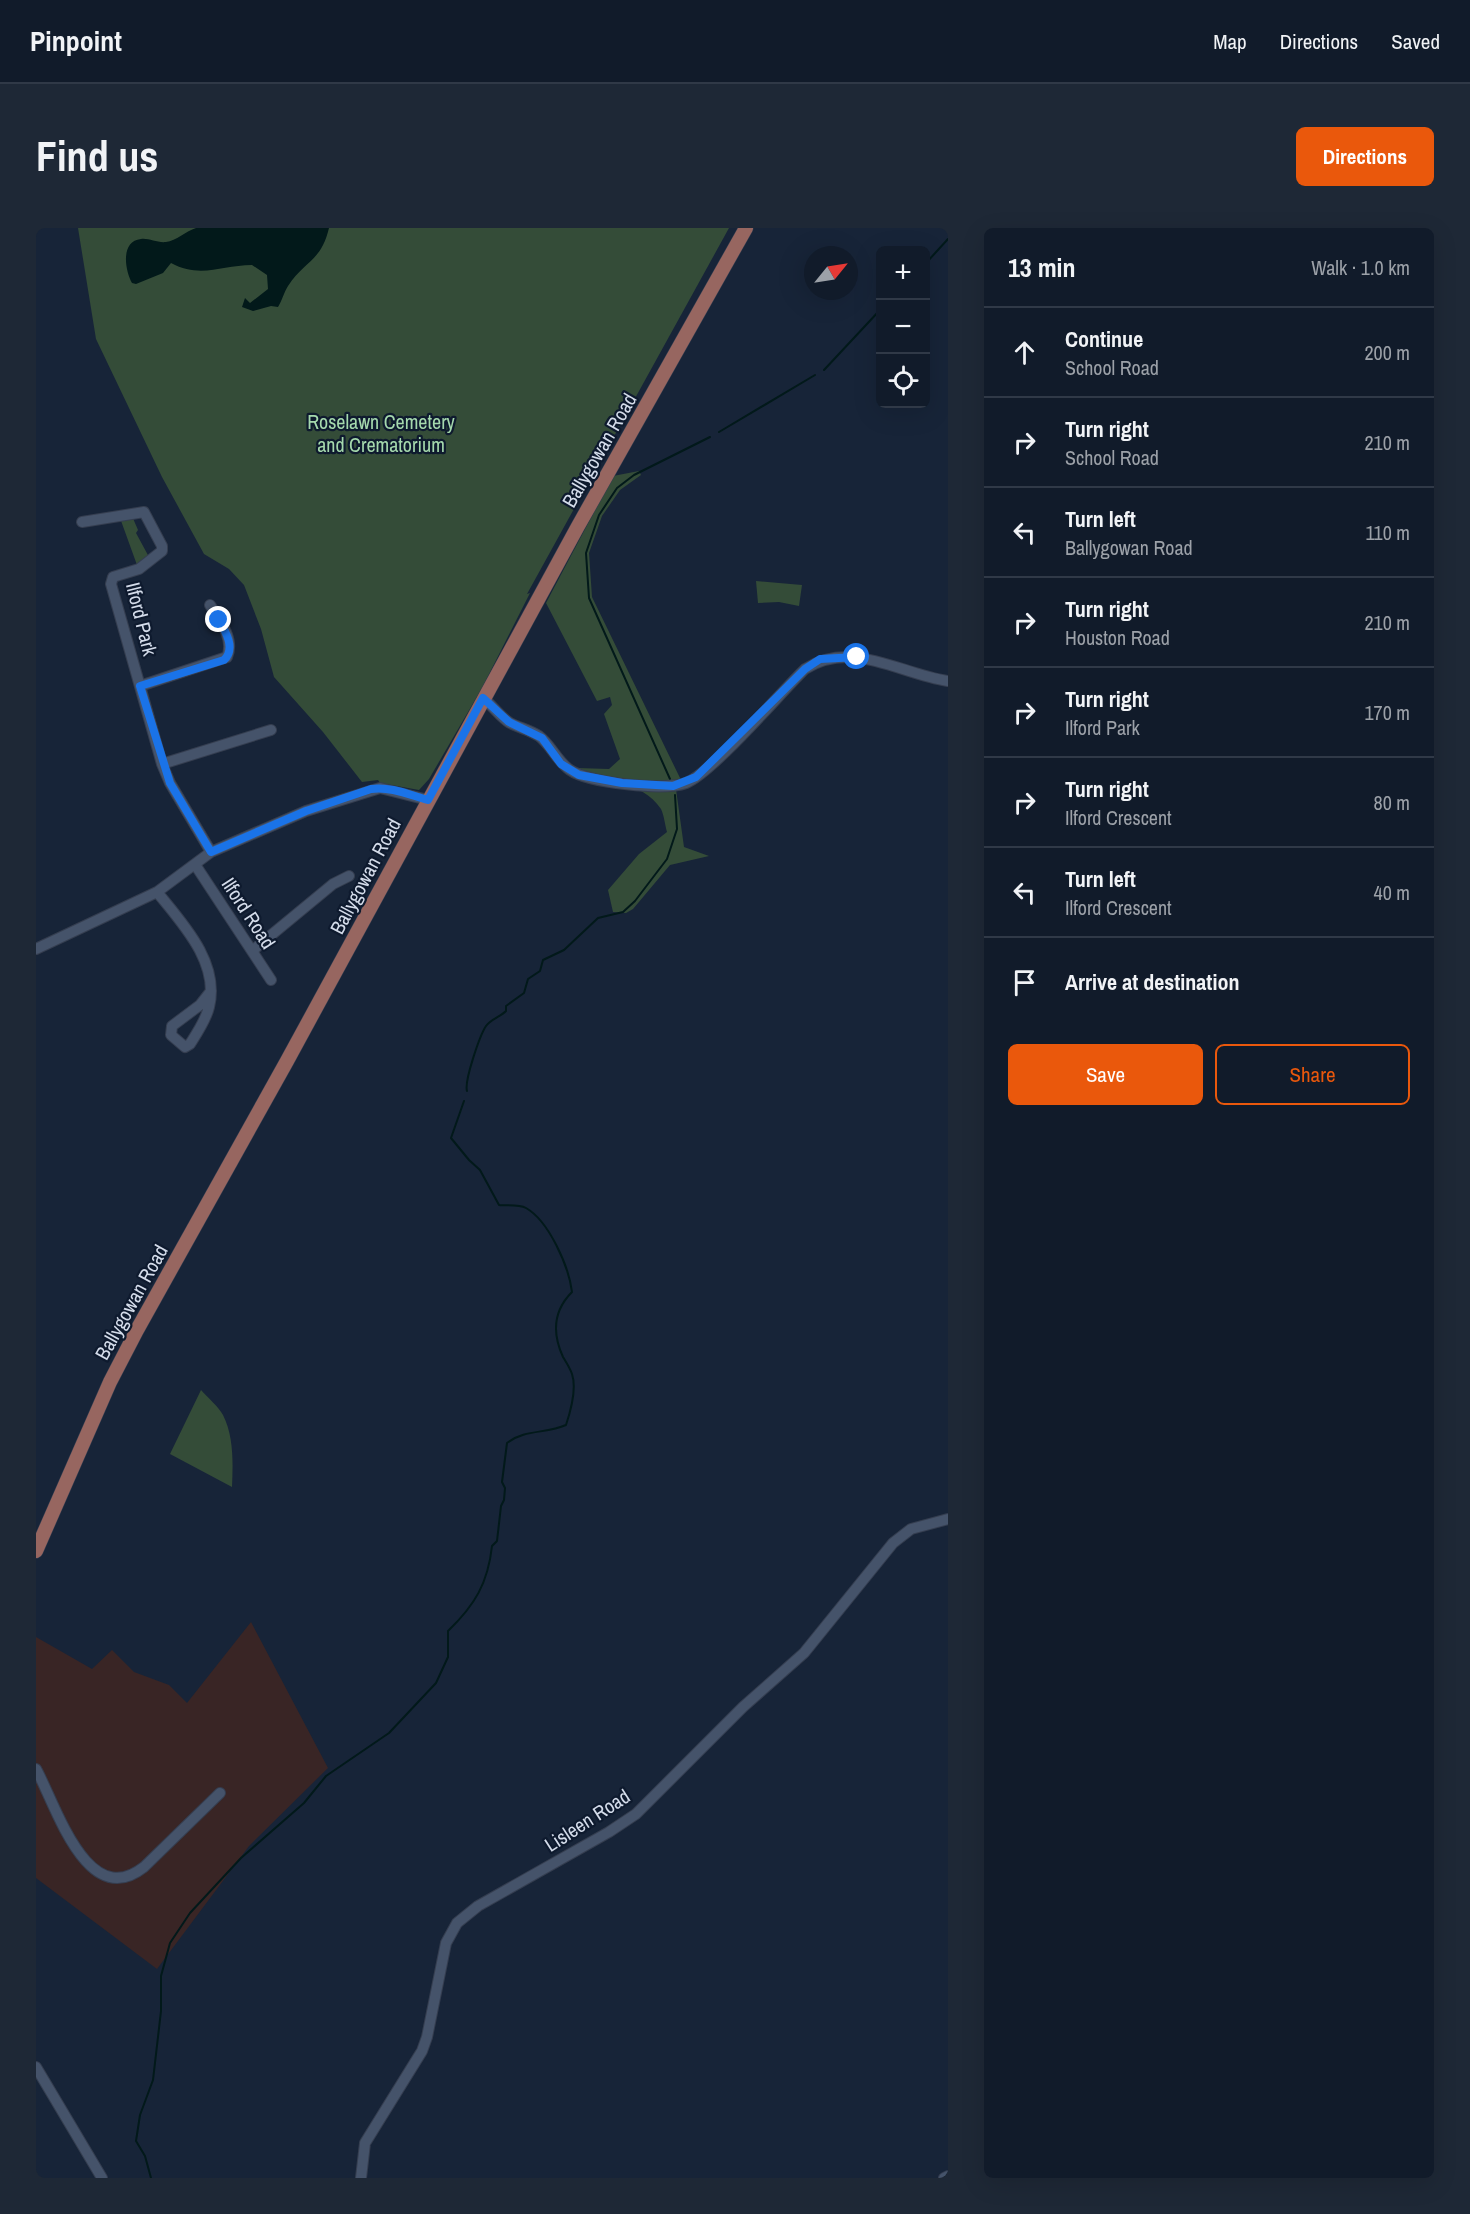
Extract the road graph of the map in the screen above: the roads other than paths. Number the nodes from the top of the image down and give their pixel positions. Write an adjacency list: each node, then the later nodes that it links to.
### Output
1 (746, 228): 6 (main road, Ballygowan Road)
2 (82, 522): 5 (street, Ilford Park)
3 (210, 605): 5 (street)
4 (948, 681): 6 (street)
5 (140, 686): 8 (street, Ilford Park)
6 (483, 698): 9 (main road, Ballygowan Road)
7 (271, 730): 8 (street)
8 (162, 764): 10 (street, Ilford Park)
9 (428, 800): 10 (street); 19 (main road, Ballygowan Road)
10 (211, 852): 11 (street)
11 (196, 866): 13 (street); 15 (street, Ilford Road)
12 (349, 876): 15 (street)
13 (157, 892): 14 (street); 17 (street)
14 (36, 949)
15 (252, 951): 16 (street, Ilford Road)
16 (271, 980)
17 (211, 990): 17 (street)
18 (948, 1519): 25 (street, Lisleen Road)
19 (36, 1551)
20 (36, 1769): 21 (street)
21 (220, 1793)
22 (36, 2067): 24 (street)
23 (948, 2175): 26 (street)
24 (102, 2178)
25 (361, 2178)
26 (944, 2178)

